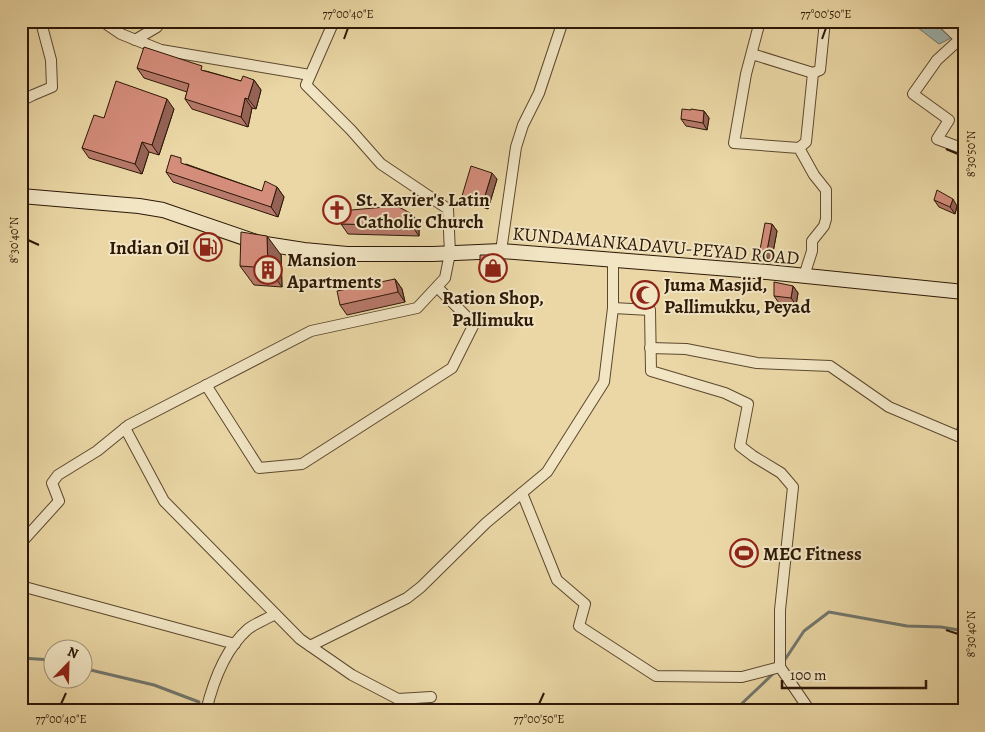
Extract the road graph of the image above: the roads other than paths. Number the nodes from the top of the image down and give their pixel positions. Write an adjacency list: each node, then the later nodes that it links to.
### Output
1 (43, 21): 13 (street)
2 (102, 21): 9 (street)
3 (161, 21): 9 (street)
4 (334, 21): 12 (street)
5 (563, 21): 17 (street)
6 (760, 21): 10 (street)
7 (825, 21): 11 (street)
8 (941, 21): 15 (street)
9 (135, 40): 12 (street)
10 (752, 54): 11 (street); 14 (street)
11 (813, 73): 14 (street)
12 (310, 75): 18 (street)
13 (21, 101)
14 (800, 148): 20 (street)
15 (964, 149)
16 (21, 196): 18 (main road, KUNDAMANKADAVU-PEYAD ROAD)
17 (501, 251): 18 (main road, KUNDAMANKADAVU-PEYAD ROAD); 19 (main road, KUNDAMANKADAVU-PEYAD ROAD)
18 (450, 253): 21 (street)
19 (613, 259): 20 (main road, KUNDAMANKADAVU-PEYAD ROAD); 23 (street)
20 (804, 276): 22 (main road, KUNDAMANKADAVU-PEYAD ROAD)
21 (437, 287): 25 (street); 25 (street)
22 (964, 292)
23 (613, 308): 24 (street); 28 (street)
24 (650, 348): 26 (street); 34 (street)
25 (206, 385): 27 (street)
26 (964, 425)
27 (125, 428): 29 (street); 31 (street)
28 (522, 492): 33 (street); 34 (street)
29 (21, 544)
30 (21, 586): 32 (street)
31 (275, 614): 32 (street); 33 (street)
32 (235, 644): 36 (street)
33 (310, 646): 35 (street)
34 (780, 668): 37 (street)
35 (431, 696)
36 (206, 711)
37 (810, 711)

